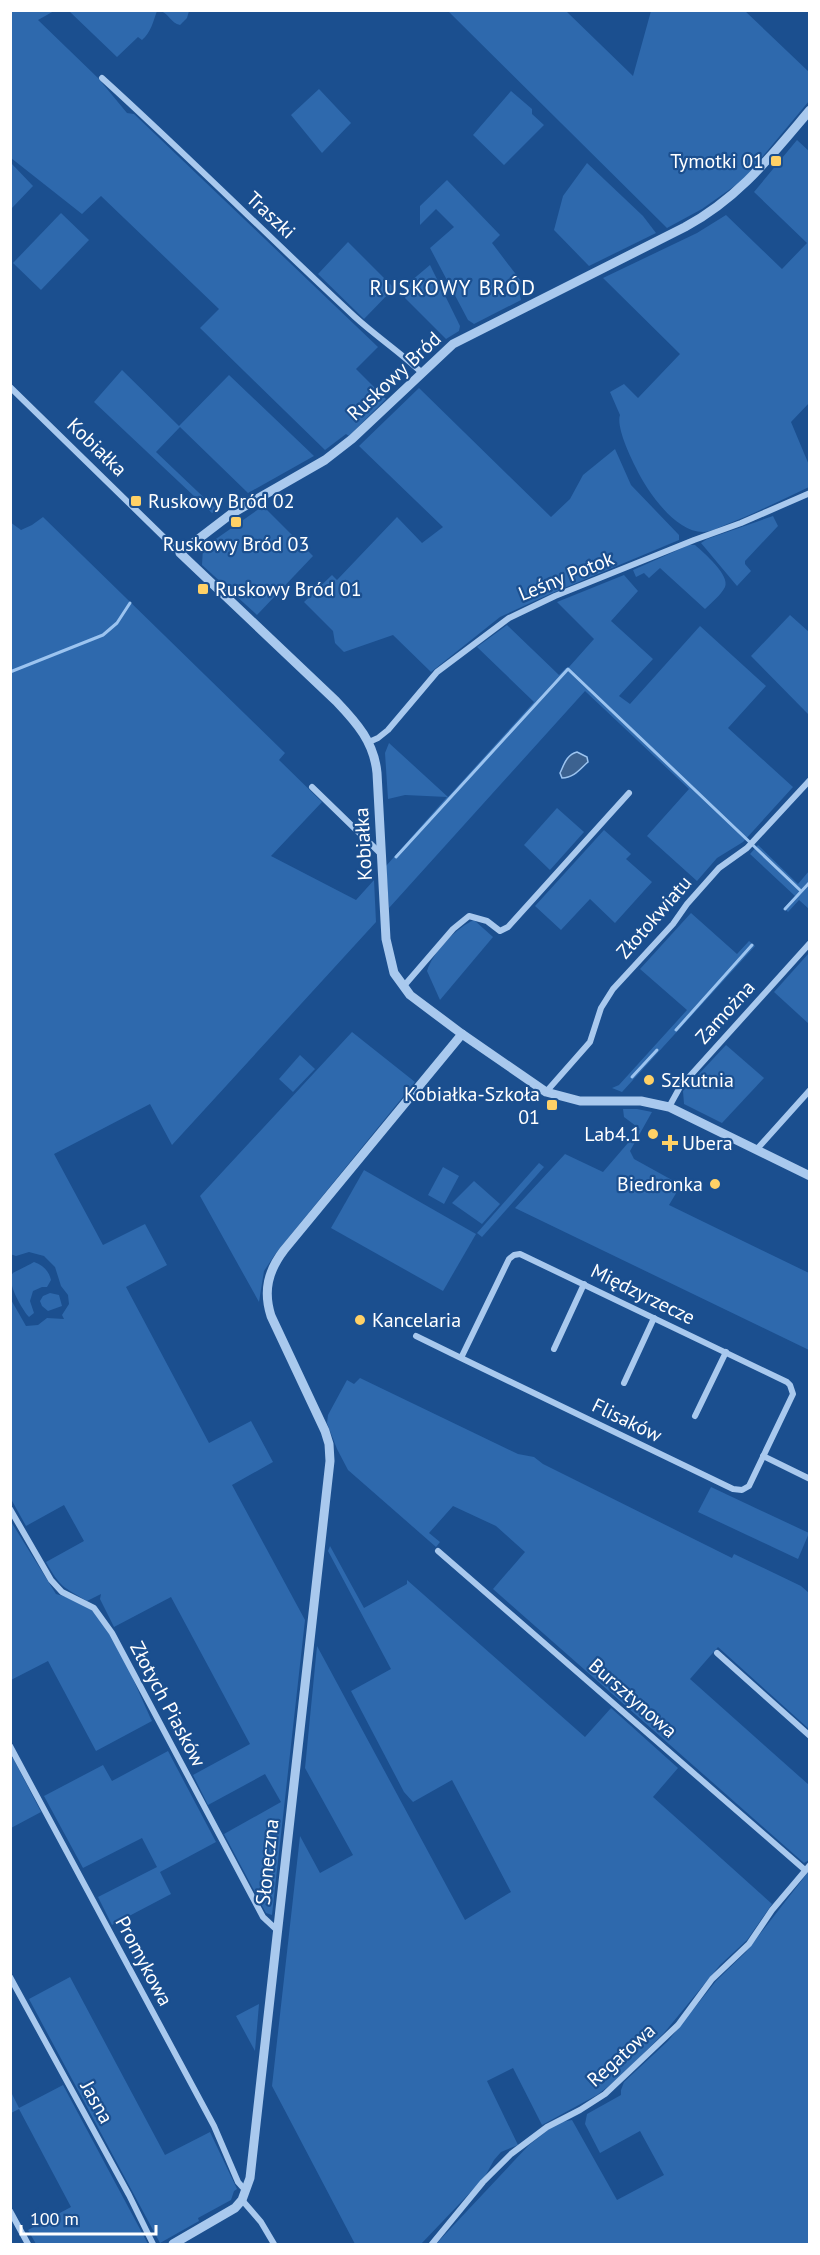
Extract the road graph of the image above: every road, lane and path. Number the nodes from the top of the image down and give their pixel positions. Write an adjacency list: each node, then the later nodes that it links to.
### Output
1 (102, 78): 3 (street, Traszki)
2 (810, 110): 3 (street, Ruskowy Bród)
3 (422, 372): 6 (street, Ruskowy Bród)
4 (10, 387): 6 (street, Kobiałka)
5 (810, 493): 7 (street, Leśny Potok)
6 (180, 553): 7 (street, Kobiałka)
7 (369, 742): 11 (street, Kobiałka)
8 (810, 780): 16 (street, Złotokwiatu)
9 (312, 787): 11 (street)
10 (629, 793): 13 (street)
11 (380, 853): 13 (street, Kobiałka)
12 (810, 943): 17 (street, Zamożna)
13 (403, 988): 14 (street, Kobiałka)
14 (462, 1034): 16 (street, Kobiałka); 36 (street, Słoneczna)
15 (810, 1090): 18 (street)
16 (546, 1092): 17 (street, Kobiałka)
17 (669, 1107): 18 (street, Kobiałka)
18 (757, 1149): 19 (street, Kobiałka)
19 (810, 1176)
20 (584, 1284): 21 (street, Międzyrzecze); 23 (street); 25 (street, Międzyrzecze)
21 (654, 1318): 24 (street, Międzyrzecze); 26 (street)
22 (416, 1336): 25 (street, Flisaków)
23 (554, 1349)
24 (726, 1352): 27 (street); 28 (street, Międzyrzecze)
25 (461, 1358): 28 (street, Flisaków)
26 (624, 1383)
27 (695, 1416)
28 (763, 1456): 29 (street)
29 (810, 1479)
30 (10, 1509): 36 (street, Złotych Piasków)
31 (438, 1551): 35 (street, Bursztynowa)
32 (717, 1653): 33 (street)
33 (810, 1736)
34 (10, 1746): 38 (street, Promykowa)
35 (807, 1868): 44 (street, Regatowa)
36 (278, 1931): 38 (street, Słoneczna)
37 (10, 1977): 41 (street, Jasna)
38 (244, 2196): 42 (street); 43 (street)
39 (10, 2211): 40 (street)
40 (28, 2244)
41 (153, 2244)
42 (172, 2244)
43 (274, 2244)
44 (432, 2244)

